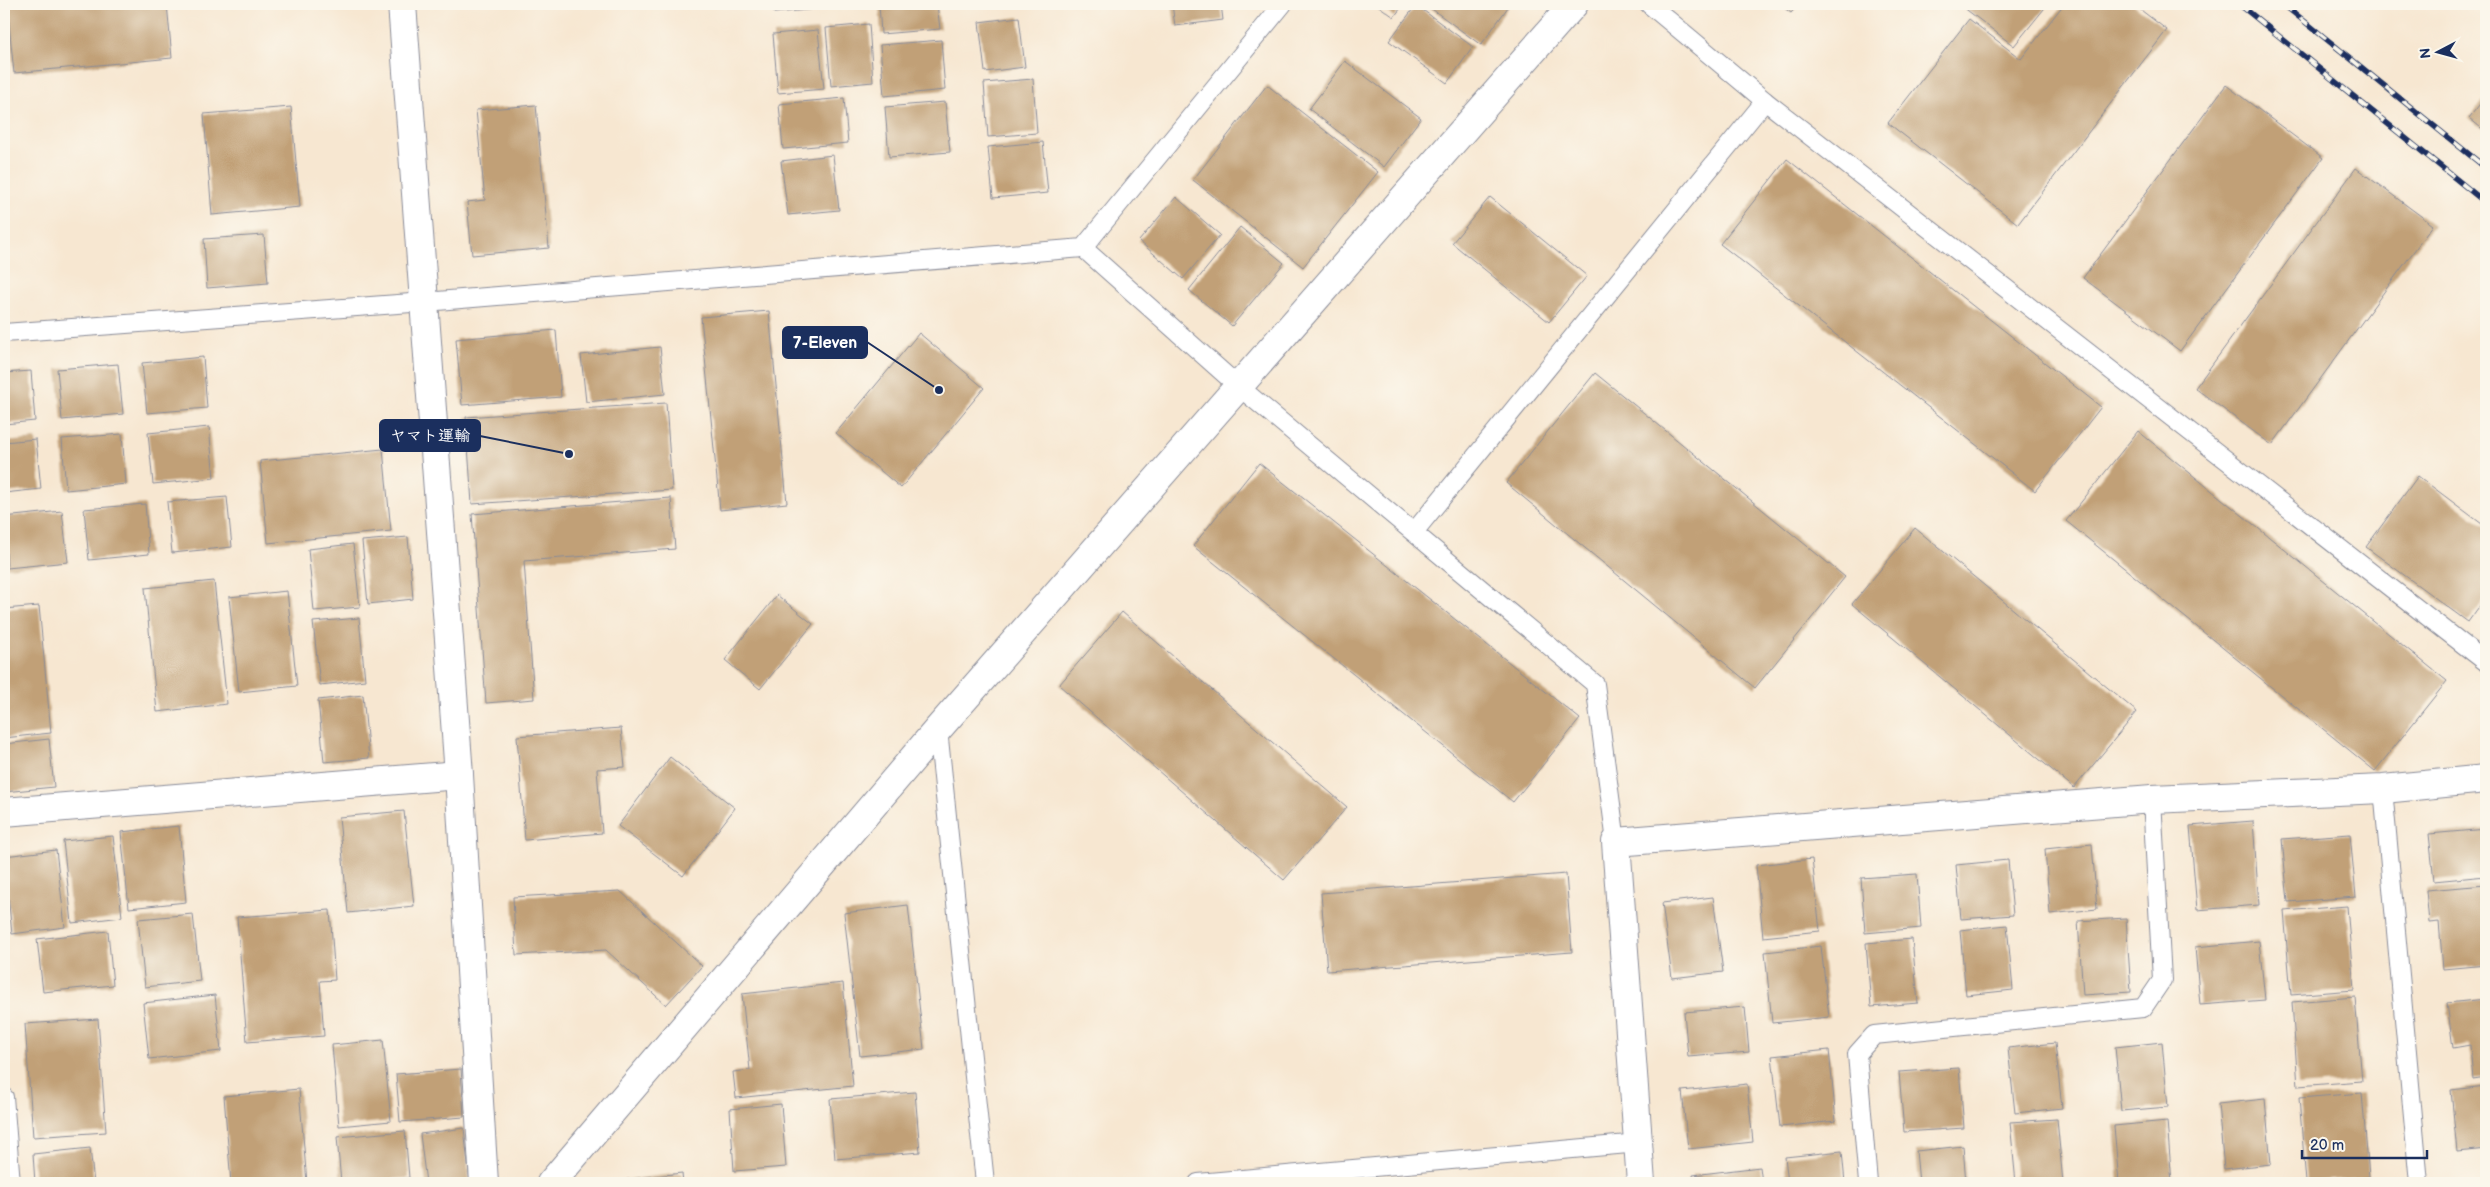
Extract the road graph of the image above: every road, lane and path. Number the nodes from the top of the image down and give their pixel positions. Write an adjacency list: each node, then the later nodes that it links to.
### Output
1 (402, 4): 7 (street)
2 (1283, 4): 6 (lane)
3 (1574, 4): 9 (street)
4 (1649, 4): 5 (lane)
5 (1766, 100): 10 (lane); 11 (lane)
6 (1083, 248): 7 (lane); 9 (lane)
7 (425, 302): 8 (lane); 13 (street)
8 (4, 333)
9 (1237, 385): 10 (lane); 12 (street)
10 (1414, 532): 18 (lane)
11 (2486, 662)
12 (938, 729): 23 (street); 24 (lane)
13 (459, 775): 17 (street); 22 (street)
14 (2486, 780): 15 (street)
15 (2383, 789): 16 (street); 28 (lane)
16 (2152, 799): 18 (street); 27 (lane)
17 (4, 812)
18 (1616, 842): 20 (street)
19 (4, 1097): 21 (lane)
20 (1639, 1143): 25 (lane); 26 (street)
21 (10, 1183)
22 (484, 1183)
23 (551, 1183)
24 (985, 1183)
25 (1198, 1183)
26 (1642, 1183)
27 (1868, 1183)
28 (2419, 1183)

